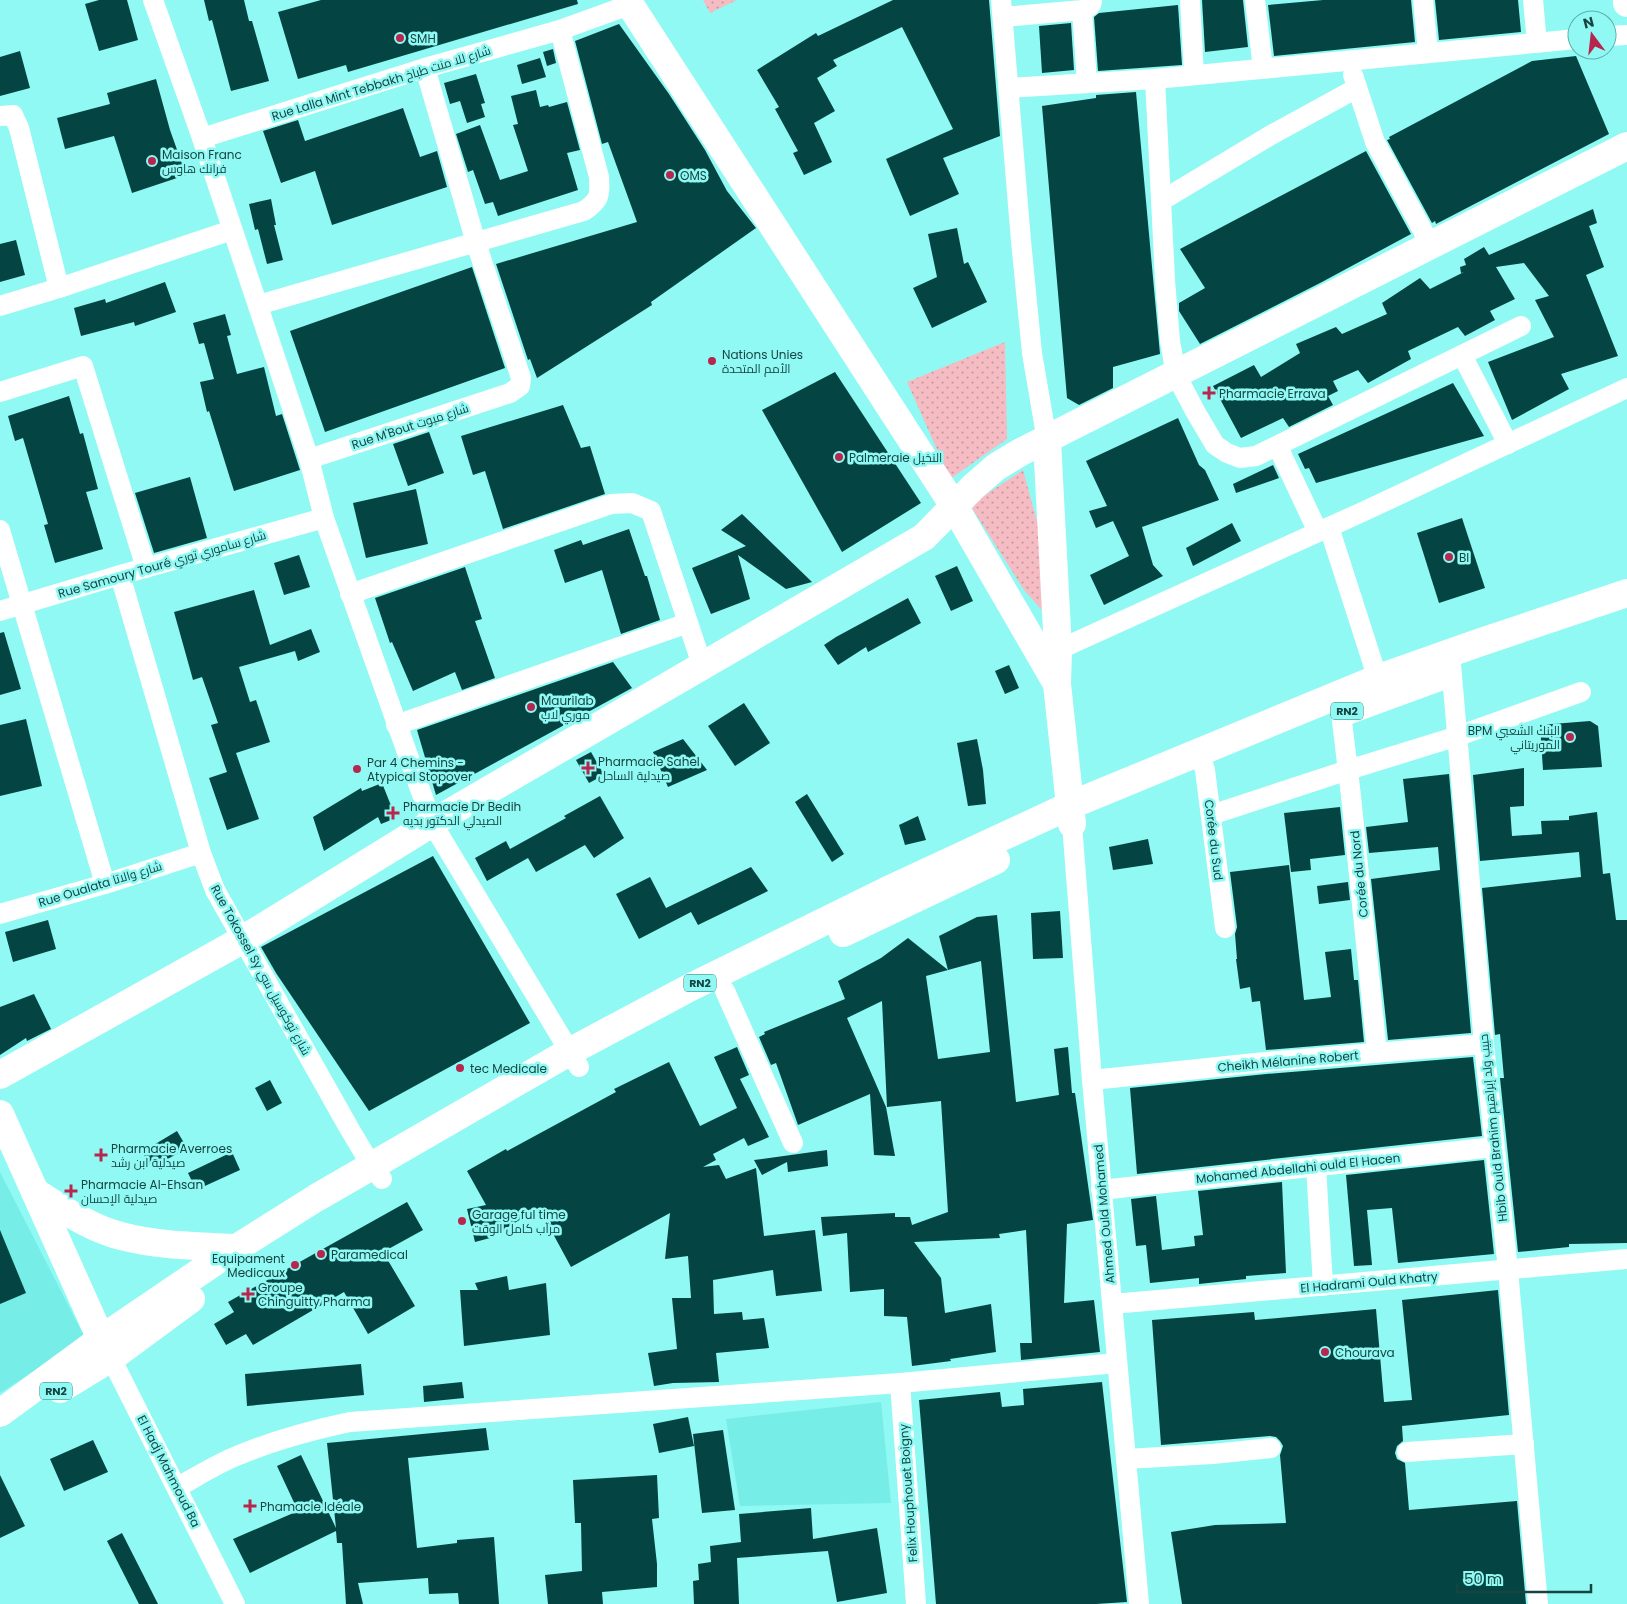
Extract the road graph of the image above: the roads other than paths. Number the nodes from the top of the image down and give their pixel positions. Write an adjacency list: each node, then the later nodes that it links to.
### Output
1 (154, 0): 22 (street)
2 (1190, 0): 16 (street)
3 (1255, 0): 15 (street)
4 (1423, 0): 12 (street)
5 (1533, 0): 11 (street)
6 (628, 2): 9 (street, Rue Lalla Mint Tebbakh شارع للا منت طباخ); 40 (main road)
7 (1087, 5): 8 (street); 18 (street)
8 (1002, 8): 19 (street)
9 (560, 30): 14 (street, Rue Lalla Mint Tebbakh شارع للا منت طباخ); 26 (street)
10 (1567, 40): 11 (street)
11 (1537, 43): 12 (street)
12 (1428, 53): 13 (street)
13 (1349, 61): 15 (street); 20 (street)
14 (425, 68): 22 (street, Rue Lalla Mint Tebbakh شارع للا منت طباخ); 26 (street)
15 (1262, 69): 16 (street)
16 (1194, 75): 17 (street)
17 (1155, 79): 18 (street); 24 (street)
18 (1087, 83): 19 (street)
19 (1009, 88): 36 (street)
20 (1357, 88): 24 (street); 27 (street)
21 (7, 116): 28 (street)
22 (202, 138): 25 (street)
23 (1627, 146): 27 (main road)
24 (1161, 201): 33 (street)
25 (232, 230): 28 (street); 30 (street)
26 (476, 243): 30 (street); 39 (street, Rue M'Bout شارع مبوت)
27 (1431, 246): 33 (main road)
28 (59, 288): 29 (street)
29 (0, 306)
30 (258, 306): 39 (street)
31 (1521, 326): 32 (street)
32 (1462, 355): 37 (street); 38 (street)
33 (1176, 375): 36 (main road); 38 (street)
34 (1627, 388): 37 (street)
35 (0, 392): 44 (street)
36 (1046, 441): 40 (main road); 52 (main road)
37 (1508, 444): 43 (street)
38 (1278, 447): 43 (street)
39 (309, 459): 41 (street)
40 (954, 506): 54 (main road); 55 (main road)
41 (324, 518): 44 (street, Rue Samoury Touré شارع ساموري توري); 47 (street)
42 (0, 530): 48 (street)
43 (1324, 530): 52 (street); 56 (street)
44 (146, 568): 45 (street, Rue Samoury Touré شارع ساموري توري)
45 (120, 575): 48 (street, Rue Samoury Touré شارع ساموري توري); 66 (street, Rue Tokossel Sy شارع توكوسيل سي)
46 (1627, 592): 53 (main road, RN2)
47 (350, 594): 51 (street); 59 (street)
48 (22, 603): 49 (street, Rue Samoury Touré شارع ساموري توري); 67 (street)
49 (0, 611)
50 (1627, 611): 53 (main road, RN2)
51 (688, 623): 54 (street); 59 (street)
52 (1058, 650): 55 (main road)
53 (1452, 662): 56 (main road, RN2); 60 (street, Hbib Ould Brahim حبيب ولد إبراهيم)
54 (702, 666): 65 (main road)
55 (1057, 684): 63 (main road)
56 (1381, 688): 58 (main road, RN2)
57 (1581, 692): 60 (street)
58 (1338, 705): 61 (main road, RN2); 62 (street, Corée du Nord)
59 (396, 725): 65 (street)
60 (1458, 736): 62 (street); 72 (street, Hbib Ould Brahim حبيب ولد إبراهيم)
61 (1202, 761): 63 (main road, RN2); 64 (street, Corée du Sud)
62 (1348, 770): 64 (street); 73 (street, Corée du Nord)
63 (1072, 814): 71 (main road, RN2); 74 (main road, RN2); 76 (street, Ahmed Ould Mohamed)
64 (1211, 815): 69 (street, Corée du Sud)
65 (432, 823): 70 (main road); 74 (street)
66 (201, 854): 67 (street, Rue Oualata شارع والاتا); 70 (street, Rue Tokossel Sy شارع توكوسيل سي)
67 (105, 884): 68 (street, Rue Oualata شارع والاتا)
68 (0, 914)
69 (1225, 928)
70 (242, 940): 75 (main road); 81 (street, Rue Tokossel Sy شارع توكوسيل سي)
71 (725, 991): 74 (main road, RN2); 78 (street)
72 (1484, 1044): 73 (street, Cheikh Mélanine Robert); 79 (street, Hbib Ould Brahim حبيب ولد إبراهيم)
73 (1377, 1053): 76 (street, Cheikh Mélanine Robert)
74 (574, 1059): 81 (main road, RN2)
75 (0, 1075)
76 (1092, 1080): 82 (street, Ahmed Ould Mohamed)
77 (0, 1114): 83 (main road)
78 (793, 1142)
79 (1494, 1147): 80 (street, Mohamed Abdellahi ould El Hacen); 86 (street, Hbib Ould Brahim حبيب ولد إبراهيم)
80 (1316, 1166): 82 (street, Mohamed Abdellahi ould El Hacen); 87 (street)
81 (376, 1172): 84 (main road, RN2)
82 (1101, 1190): 88 (street, Ahmed Ould Mohamed)
83 (35, 1192): 84 (main road); 89 (main road)
84 (241, 1255): 89 (main road, RN2)
85 (1627, 1259): 86 (street, El Hadrami Ould Khatry)
86 (1508, 1270): 87 (street, El Hadrami Ould Khatry); 94 (street, Hbib Ould Brahim حبيب ولد إبراهيم)
87 (1323, 1286): 88 (street, El Hadrami Ould Khatry)
88 (1112, 1304): 90 (street, Ahmed Ould Mohamed)
89 (106, 1348): 92 (main road, RN2); 93 (main road, RN2); 98 (street, El Hadj Mahmoud Ba)
90 (1117, 1363): 91 (street); 97 (street, Ahmed Ould Mohamed)
91 (900, 1383): 98 (street); 100 (street, Felix Houphouet Boigny)
92 (0, 1413)
93 (0, 1424)
94 (1524, 1444): 96 (street); 102 (street, Hbib Ould Brahim حبيب ولد إبراهيم)
95 (1270, 1448): 97 (street)
96 (1407, 1452)
97 (1126, 1459): 101 (street, Ahmed Ould Mohamed)
98 (178, 1487): 99 (street, El Hadj Mahmoud Ba)
99 (236, 1604)
100 (916, 1604)
101 (1139, 1604)
102 (1538, 1604)

